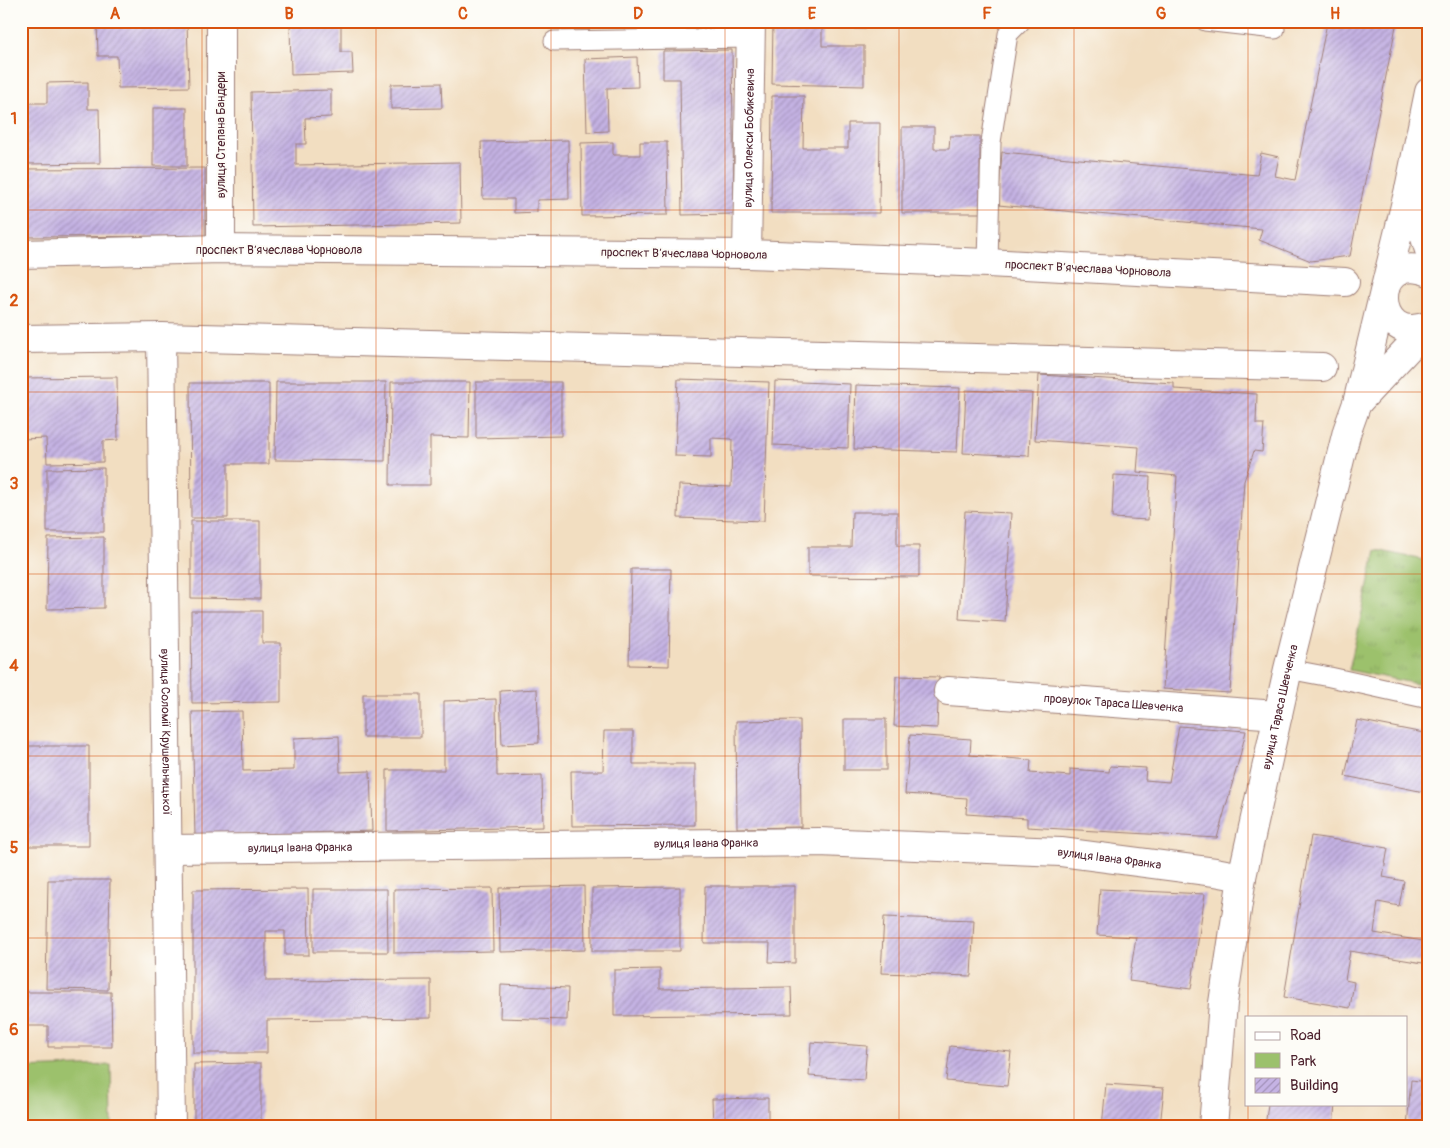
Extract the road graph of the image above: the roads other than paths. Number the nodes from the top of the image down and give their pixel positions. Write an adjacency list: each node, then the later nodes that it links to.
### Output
1 (220, 21): 9 (street, вулиця Степана Бандери)
2 (1021, 21): 13 (lane)
3 (1205, 21): 4 (lane)
4 (1274, 29)
5 (751, 30): 6 (lane); 12 (street, вулиця Олекси Бобикевича)
6 (554, 41)
7 (1429, 92): 8 (street, вулиця Тараса Шевченка)
8 (1409, 189): 10 (street); 16 (street, вулиця Тараса Шевченка)
9 (221, 249): 11 (street, проспект Вʼячеслава Чорновола); 12 (street, проспект Вʼячеслава Чорновола)
10 (1429, 250)
11 (21, 254)
12 (747, 254): 13 (street, проспект Вʼячеслава Чорновола)
13 (988, 263): 15 (street, проспект Вʼячеслава Чорновола)
14 (1429, 272): 16 (street, вулиця Тараса Шевченка)
15 (1346, 282)
16 (1383, 293): 17 (street, вулиця Тараса Шевченка); 21 (street, вулиця Тараса Шевченка)
17 (1429, 326): 21 (street)
18 (161, 338): 19 (street); 20 (street); 26 (street, вулиця Соломії Крушельницької)
19 (21, 339)
20 (1322, 367)
21 (1357, 403): 22 (street, вулиця Тараса Шевченка)
22 (1288, 669): 24 (lane); 25 (street, вулиця Тараса Шевченка)
23 (948, 690): 25 (street, провулок Тараса Шевченка)
24 (1429, 699)
25 (1278, 715): 27 (street, вулиця Тараса Шевченка)
26 (168, 849): 27 (street, вулиця Івана Франка); 28 (street, вулиця Соломії Крушельницької)
27 (1242, 877): 29 (street, вулиця Тараса Шевченка)
28 (171, 1127)
29 (1213, 1127)

